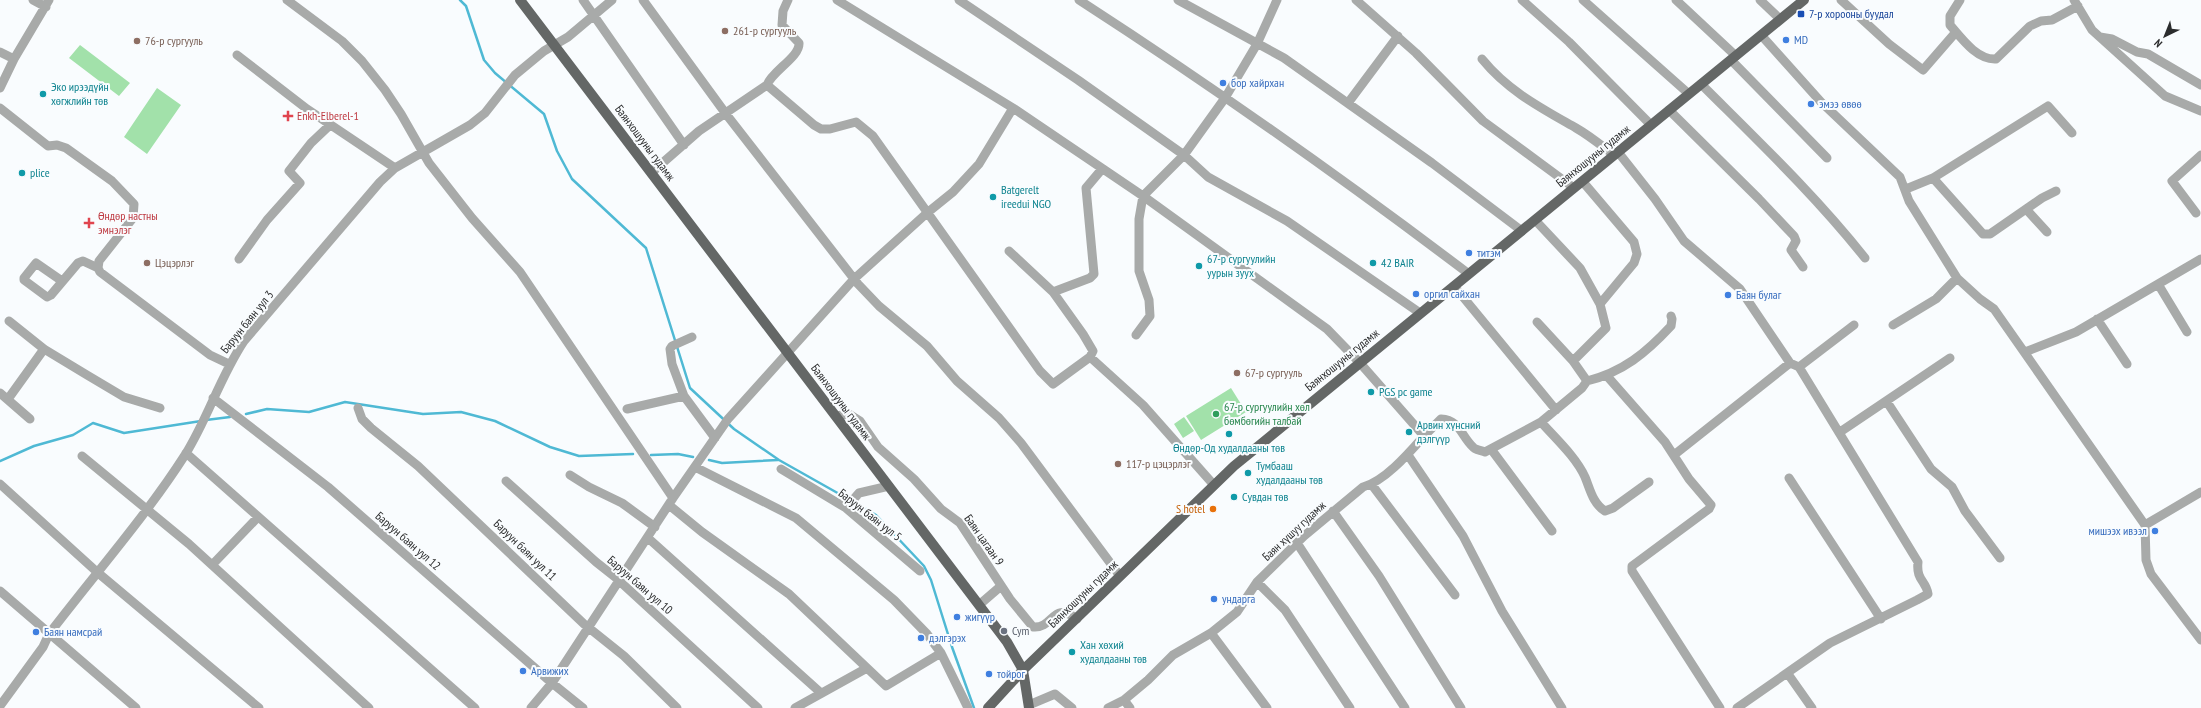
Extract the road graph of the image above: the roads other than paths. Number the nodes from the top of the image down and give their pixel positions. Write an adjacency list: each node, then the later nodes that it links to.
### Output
1 (33, 0): 21 (street)
2 (287, 0): 52 (street)
3 (520, 0): 30 (main road, Баянхошууны гудамж)
4 (583, 0): 23 (street)
5 (612, 0): 23 (street, Баруун баян уул 3)
6 (643, 0): 47 (street)
7 (788, 0): 37 (street)
8 (837, 0): 44 (street)
9 (959, 0): 54 (street)
10 (1079, 0): 41 (street)
11 (1178, 0): 29 (street)
12 (1277, 0): 29 (street)
13 (1356, 0): 27 (street)
14 (1522, 0): 49 (street)
15 (1583, 0): 40 (street)
16 (1676, 0): 33 (street)
17 (1760, 0): 24 (street)
18 (1804, 0): 24 (main road, Баянхошууны гудамж)
19 (1841, 0): 25 (street)
20 (1960, 0): 25 (street)
21 (47, 3): 34 (street)
22 (2076, 3): 25 (street); 28 (street)
23 (594, 16): 30 (street, Баруун баян уул 3); 51 (street)
24 (1780, 19): 26 (main road, Баянхошууны гудамж)
25 (1956, 32)
26 (1761, 35): 33 (main road, Баянхошууны гудамж); 63 (street)
27 (1398, 36): 42 (street); 62 (street)
28 (2100, 37): 38 (street); 46 (street)
29 (1258, 44): 41 (street); 42 (street)
30 (554, 45): 52 (street, Баруун баян уул 3); 59 (main road, Баянхошууны гудамж)
31 (0, 52): 34 (street)
32 (236, 55): 48 (street)
33 (1733, 58): 36 (main road, Баянхошууны гудамж); 56 (street)
34 (14, 59): 39 (street)
35 (1482, 59): 53 (street)
36 (1701, 84): 40 (main road, Баянхошууны гудамж); 73 (street)
37 (767, 85): 47 (street); 68 (street)
38 (2201, 85)
39 (0, 88)
40 (1689, 94): 45 (main road, Баянхошууны гудамж)
41 (1225, 98): 54 (street); 78 (street)
42 (1348, 103): 70 (street)
43 (0, 108): 77 (street)
44 (1013, 108): 58 (street); 68 (street)
45 (1668, 110): 49 (main road, Баянхошууны гудамж); 76 (street)
46 (2201, 111)
47 (726, 114): 51 (street); 80 (street)
48 (330, 125): 57 (street); 74 (street)
49 (1651, 125): 53 (main road, Баянхошууны гудамж)
50 (2072, 133): 60 (street)
51 (684, 145): 59 (street)
52 (423, 150): 57 (street, Баруун баян уул 3); 139 (street)
53 (1616, 153): 61 (main road, Баянхошууны гудамж); 105 (street)
54 (1184, 155): 65 (street); 86 (street)
55 (2201, 155): 67 (street)
56 (1826, 158)
57 (395, 168): 103 (street, Баруун баян уул 3)
58 (1102, 169): 65 (street); 84 (street)
59 (651, 173): 98 (main road, Баянхошууны гудамж)
60 (1933, 178): 63 (street); 66 (street)
61 (1582, 182): 62 (main road, Баянхошууны гудамж); 85 (street)
62 (1574, 188): 69 (main road, Баянхошууны гудамж)
63 (1906, 189): 79 (street)
64 (2056, 191): 66 (street)
65 (1143, 196): 94 (street); 102 (street)
66 (2026, 209): 71 (street)
67 (2196, 212)
68 (927, 213): 80 (street); 99 (street)
69 (1535, 220): 70 (main road, Баянхошууны гудамж); 85 (street)
70 (1522, 231): 78 (main road, Баянхошууны гудамж)
71 (2047, 232)
72 (1009, 251): 84 (street)
73 (1865, 258)
74 (239, 259)
75 (2201, 259): 82 (street)
76 (1803, 267)
77 (98, 268): 81 (street); 103 (street, Баруун баян уул 3)
78 (1469, 274): 83 (main road, Баянхошууны гудамж)
79 (1957, 278): 92 (street); 97 (street)
80 (854, 279): 98 (street); 153 (street)
81 (62, 281)
82 (2158, 284): 88 (street); 93 (street)
83 (1454, 286): 86 (main road, Баянхошууны гудамж); 116 (street)
84 (1053, 292): 99 (street)
85 (1600, 304): 101 (street)
86 (1420, 313): 102 (main road, Баянхошууны гудамж)
87 (1671, 316): 106 (street)
88 (2097, 320): 97 (street); 104 (street)
89 (9, 321): 96 (street)
90 (1537, 322): 101 (street)
91 (1854, 325): 105 (street)
92 (1893, 325)
93 (2187, 332)
94 (1136, 335)
95 (692, 337): 109 (street)
96 (44, 349): 111 (street); 113 (street)
97 (2025, 352): 144 (street)
98 (788, 353): 117 (main road, Баянхошууны гудамж); 122 (street)
99 (1090, 357): 135 (street)
100 (1950, 358): 112 (street)
101 (1573, 361): 107 (street)
102 (1360, 363): 121 (street); 135 (main road, Баянхошууны гудамж)
103 (229, 364): 110 (street)
104 (2127, 364)
105 (1794, 365): 120 (street); 126 (street)
106 (1607, 376): 107 (street); 126 (street)
107 (1587, 381): 116 (street)
108 (0, 393): 111 (street)
109 (684, 396): 115 (street); 122 (street)
110 (213, 398): 124 (street); 170 (street, Баруун баян уул 12)
111 (8, 399): 118 (street)
112 (1887, 402): 120 (street); 149 (street)
113 (160, 408)
114 (358, 408): 162 (street, Баруун баян уул 11)
115 (628, 409)
116 (1556, 410): 119 (street)
117 (836, 416): 137 (main road, Баянхошууны гудамж); 156 (street, Баян цагаан 9)
118 (30, 419)
119 (1541, 422): 123 (street); 133 (street)
120 (1840, 432): 160 (street)
121 (1424, 436): 123 (street, Баян хүшуу гудамж); 125 (street, Баян хүшуу гудамж)
122 (714, 438): 128 (street)
123 (1491, 449): 146 (street)
124 (186, 453): 141 (street); 143 (street)
125 (1408, 455): 136 (street, Баян хүшуу гудамж); 196 (street)
126 (1674, 455): 197 (street)
127 (82, 456): 141 (street)
128 (695, 467): 139 (street); 166 (street)
129 (781, 469): 140 (street, Баруун баян уул 5)
130 (570, 475): 145 (street)
131 (1789, 478): 160 (street)
132 (506, 481): 154 (street, Баруун баян уул 10)
133 (1649, 482)
134 (0, 484): 152 (street)
135 (1213, 484): 153 (main road, Баянхошууны гудамж)
136 (1372, 485): 142 (street, Баян хүшуу гудамж); 158 (street)
137 (889, 486): 140 (street); 159 (main road, Баянхошууны гудамж)
138 (2201, 492): 144 (street)
139 (671, 502): 145 (street); 167 (street)
140 (850, 502): 151 (street, Баруун баян уул 5)
141 (146, 509): 150 (street); 152 (street)
142 (1333, 511): 148 (street, Баян хүшуу гудамж); 195 (street)
143 (258, 517): 150 (street); 180 (street)
144 (2145, 525): 165 (street)
145 (655, 527): 147 (street)
146 (1552, 531)
147 (648, 538): 154 (street); 171 (street)
148 (1297, 543): 155 (street, Баян хүшуу гудамж); 194 (street)
149 (2000, 558)
150 (212, 565): 179 (street)
151 (920, 571)
152 (97, 572): 164 (street); 178 (street)
153 (1120, 576): 161 (main road, Баянхошууны гудамж)
154 (618, 582): 162 (street); 184 (street, Баруун баян уул 10)
155 (1258, 582): 163 (street, Баян хүшуу гудамж); 193 (street)
156 (1001, 586): 159 (street); 161 (street, Баян цагаан 9)
157 (0, 591): 164 (street)
158 (1455, 595)
159 (979, 605): 168 (main road, Баянхошууны гудамж)
160 (1881, 618): 169 (street)
161 (1077, 619): 168 (main road, Баянхошууны гудамж)
162 (588, 627): 170 (street); 183 (street, Баруун баян уул 11)
163 (1210, 633): 173 (street, Баян хүшуу гудамж); 192 (street)
164 (50, 634): 175 (street); 177 (street)
165 (2201, 640)
166 (941, 653): 167 (street); 186 (street)
167 (867, 668): 171 (street)
168 (1023, 670): 176 (main road); 187 (main road)
169 (1788, 674): 198 (street); 199 (street)
170 (552, 683): 181 (street); 182 (street, Баруун баян уул 12)
171 (821, 693): 174 (street)
172 (1055, 694): 176 (street); 188 (street); 189 (street)
173 (1124, 700): 190 (street, Баян хүшуу гудамж); 191 (street)
174 (810, 704): 185 (street)
175 (0, 706)
176 (1029, 707)
177 (136, 708)
178 (259, 708)
179 (369, 708)
180 (474, 708)
181 (531, 708)
182 (583, 708)
183 (677, 708)
184 (758, 708)
185 (795, 708)
186 (968, 708)
187 (988, 708)
188 (1061, 708)
189 (1072, 708)
190 (1108, 708)
191 (1130, 708)
192 (1267, 708)
193 (1350, 708)
194 (1405, 708)
195 (1461, 708)
196 (1562, 708)
197 (1720, 708)
198 (1737, 708)
199 (1812, 708)

